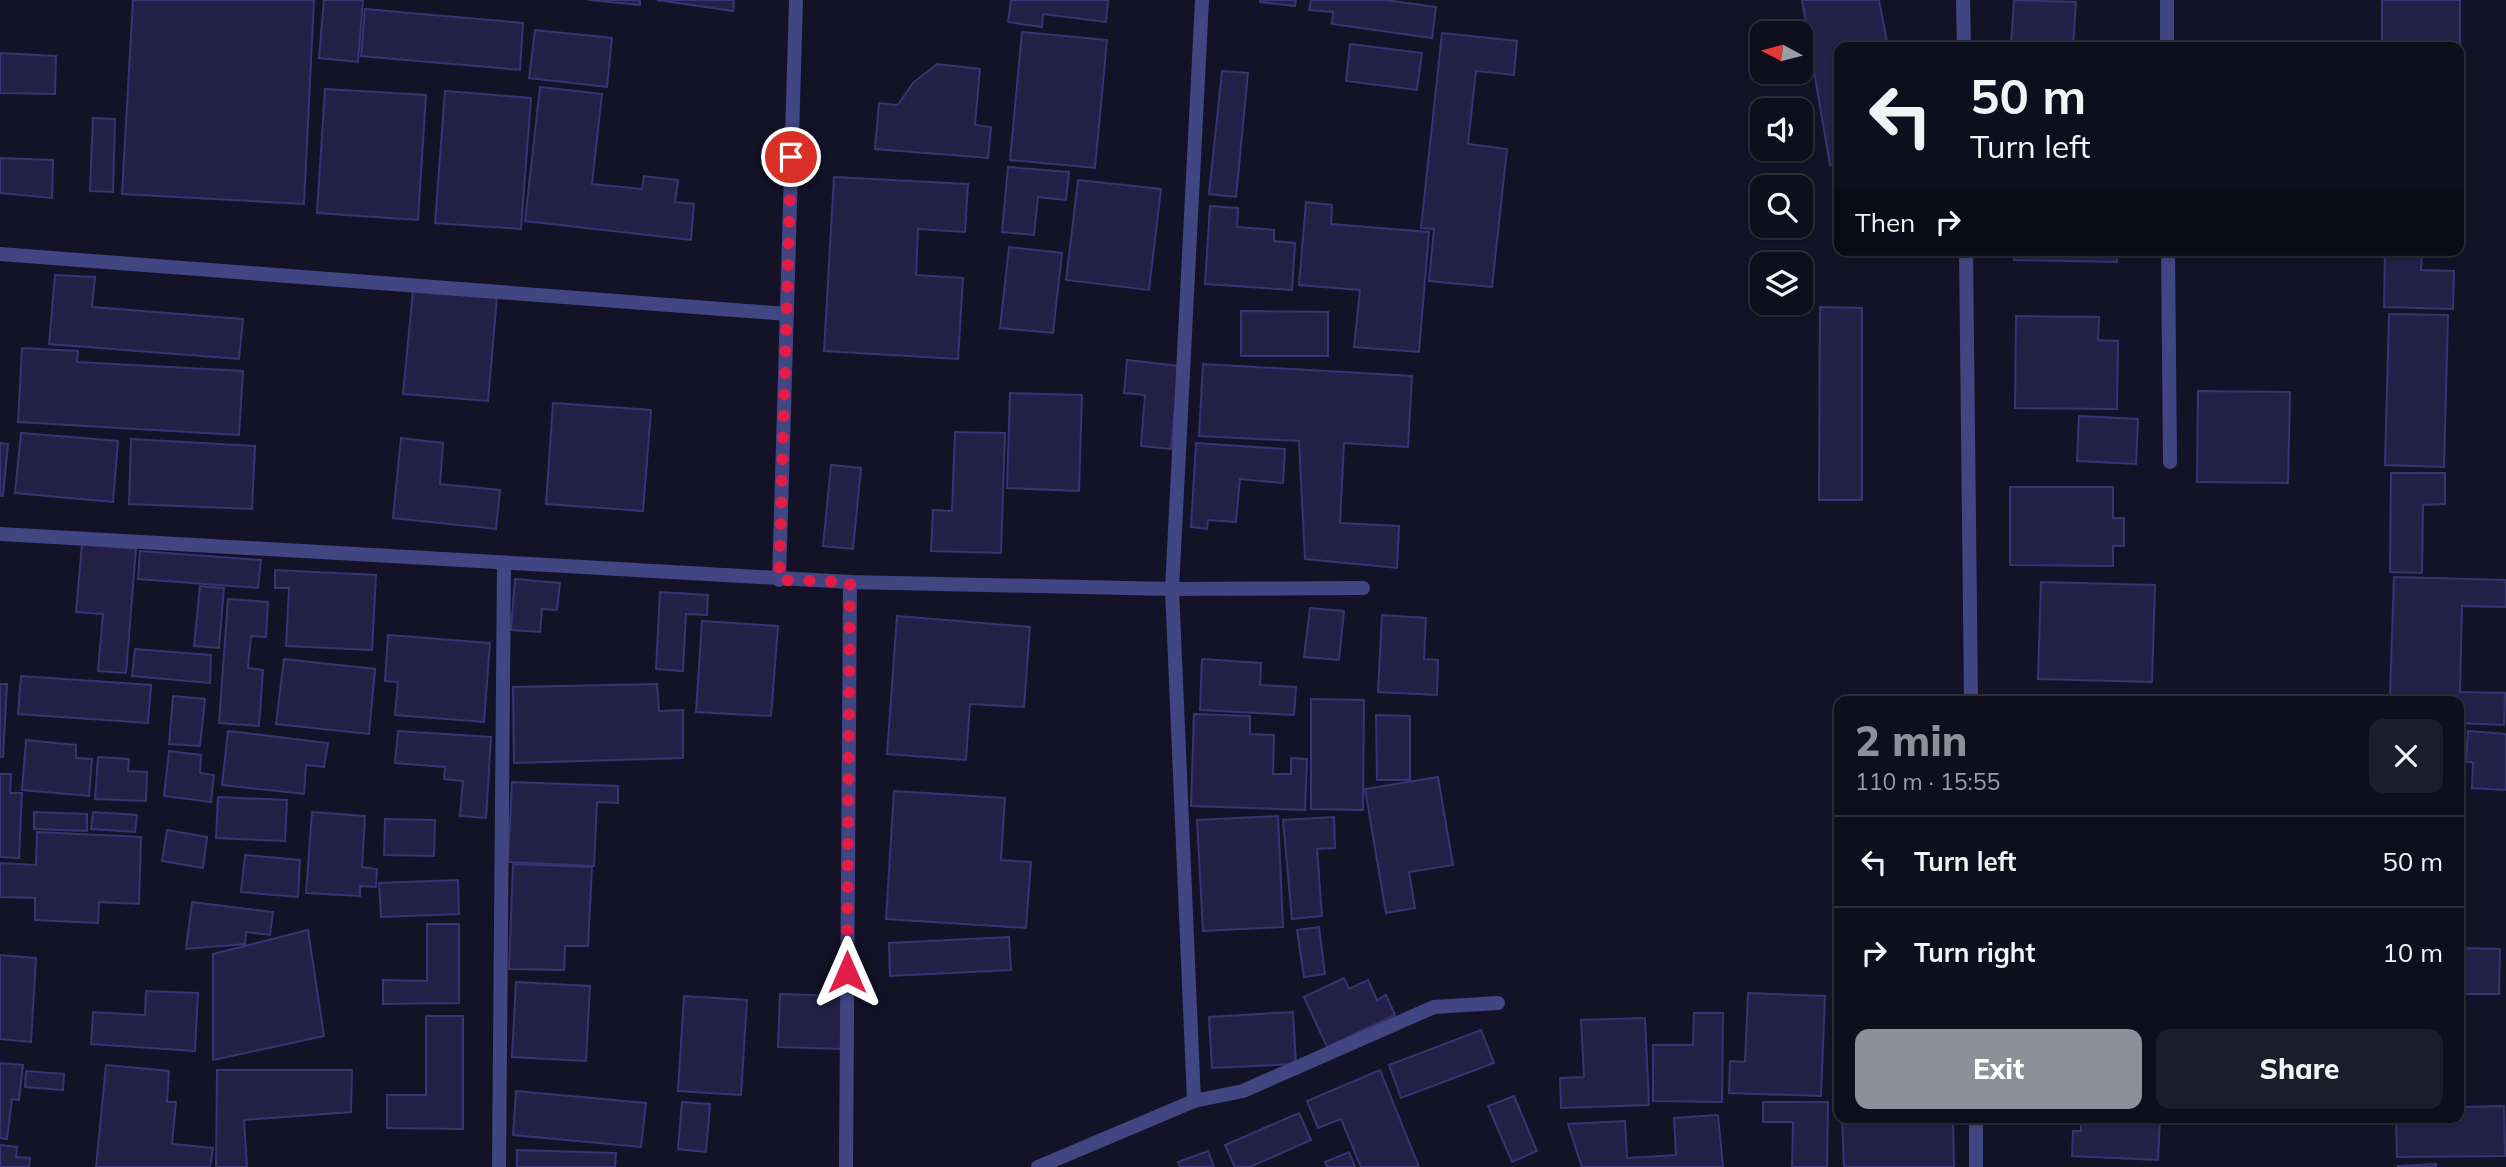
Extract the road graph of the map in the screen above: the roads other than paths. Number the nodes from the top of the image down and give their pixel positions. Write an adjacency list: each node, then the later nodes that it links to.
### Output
1 (796, 0): 10 (street)
2 (1202, 0): 17 (street)
3 (1963, 0): 5 (street)
4 (2167, 0): 6 (street)
5 (1964, 42)
6 (2168, 42)
7 (0, 254): 10 (street)
8 (1966, 256): 18 (street)
9 (2168, 256): 11 (street)
10 (786, 314): 14 (street)
11 (2170, 462)
12 (0, 534): 13 (street)
13 (504, 564): 14 (street); 22 (street)
14 (779, 580): 15 (street)
15 (850, 582): 17 (street); 23 (street)
16 (1363, 588): 17 (street)
17 (1172, 589): 20 (street)
18 (1971, 696)
19 (1498, 1003): 20 (street)
20 (1194, 1101): 24 (street)
21 (1976, 1123): 25 (street)
22 (499, 1167)
23 (846, 1167)
24 (1038, 1167)
25 (1976, 1167)

